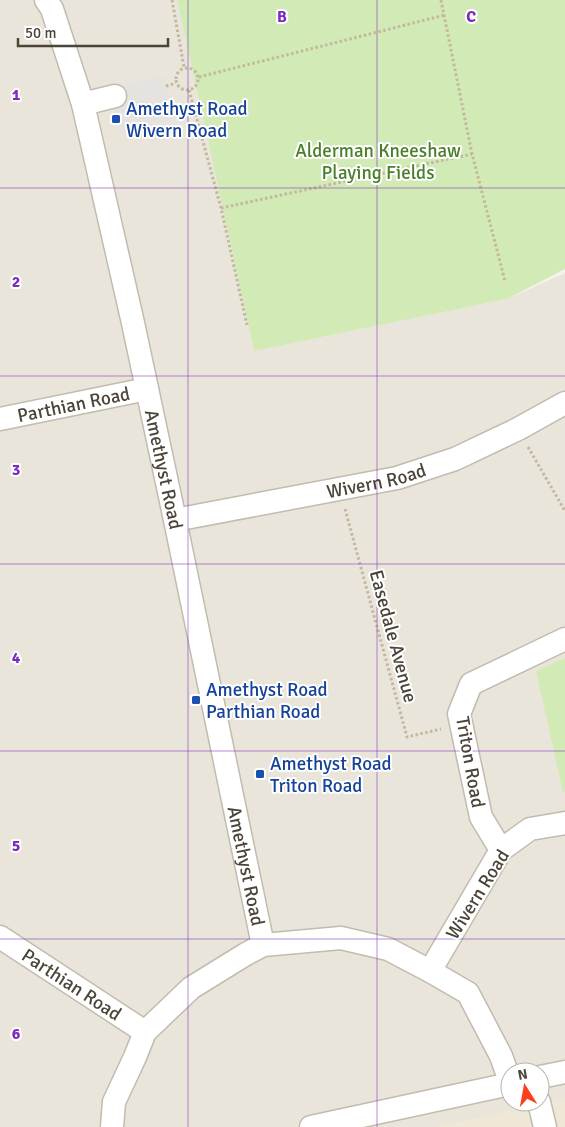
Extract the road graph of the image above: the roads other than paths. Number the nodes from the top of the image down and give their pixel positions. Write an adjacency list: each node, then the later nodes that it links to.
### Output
1 (46, 0): 3 (street, Amethyst Road)
2 (115, 96): 3 (street)
3 (83, 104): 4 (street, Amethyst Road)
4 (147, 389): 6 (street, Parthian Road); 7 (street, Amethyst Road)
5 (565, 403): 7 (street, Wivern Road)
6 (0, 419)
7 (175, 520): 12 (street, Amethyst Road)
8 (565, 639): 10 (street, Triton Road)
9 (565, 822): 10 (street, Wivern Road)
10 (501, 850): 13 (street, Wivern Road)
11 (0, 938): 14 (street, Parthian Road)
12 (263, 945): 13 (street, Amethyst Road); 14 (street, Amethyst Road)
13 (430, 971): 15 (street, Amethyst Road)
14 (145, 1032): 20 (street, Amethyst Road)
15 (503, 1062)
16 (565, 1072): 17 (street)
17 (550, 1075)
18 (500, 1085): 21 (street)
19 (541, 1112): 22 (street)
20 (112, 1127)
21 (311, 1127)
22 (545, 1127)

